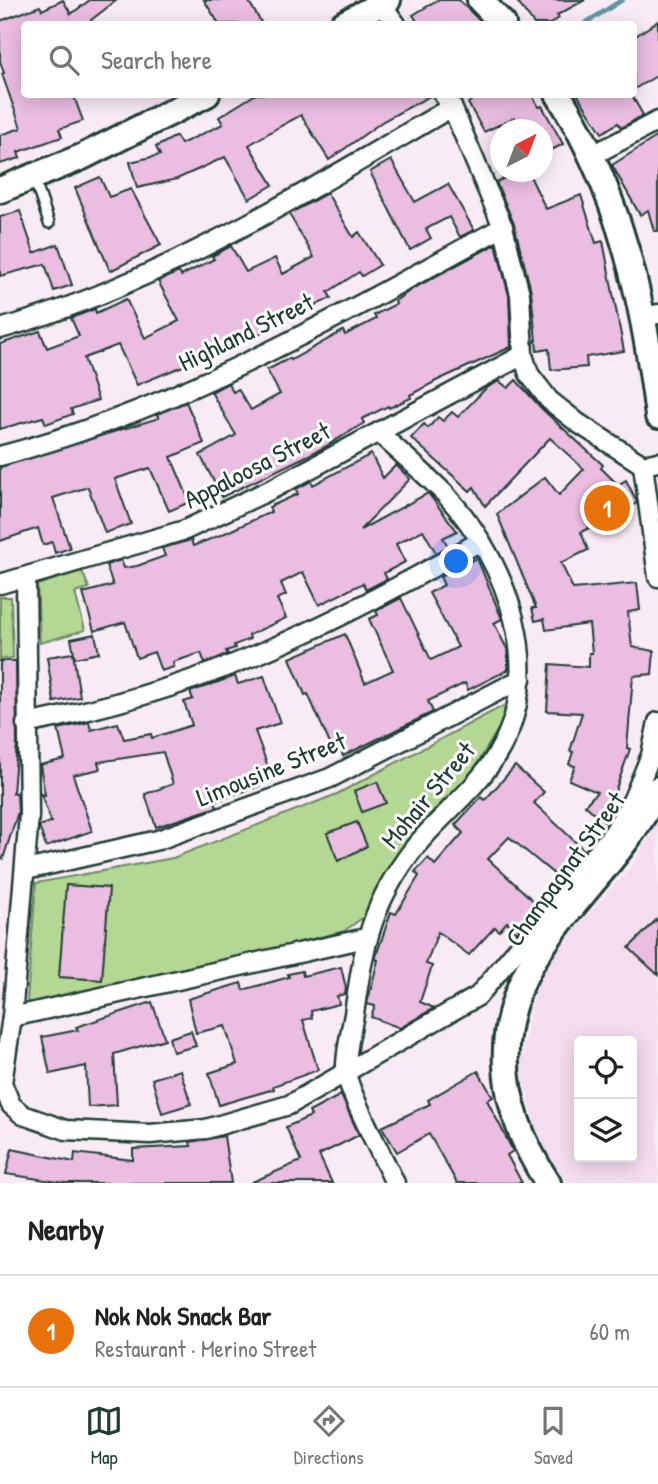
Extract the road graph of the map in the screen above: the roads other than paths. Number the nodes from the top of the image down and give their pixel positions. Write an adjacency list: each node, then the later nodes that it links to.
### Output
1 (480, 0): 5 (street)
2 (385, 2): 3 (street); 4 (street)
3 (349, 21)
4 (394, 21)
5 (500, 21)
6 (199, 98): 11 (street)
7 (560, 98): 10 (street)
8 (448, 101): 14 (street); 16 (street)
9 (658, 121): 10 (street)
10 (593, 155): 15 (street)
11 (34, 178): 12 (street); 13 (lane)
12 (0, 190)
13 (49, 223)
14 (503, 227): 17 (street); 20 (street, Highland Street)
15 (651, 316): 18 (street)
16 (0, 329)
17 (523, 355): 19 (street, Appaloosa Street); 21 (street)
18 (658, 416)
19 (379, 433): 22 (street, Mohair Street); 24 (street, Appaloosa Street)
20 (0, 456)
21 (650, 464): 23 (street)
22 (479, 542): 26 (street, Mohair Street); 28 (street)
23 (658, 577)
24 (26, 578): 25 (street, Appaloosa Street); 28 (street)
25 (0, 583)
26 (520, 679): 30 (street, Limousine Street); 31 (street, Mohair Street)
27 (658, 722): 33 (street)
28 (26, 724): 30 (street)
29 (658, 789): 35 (street, Champagnat Street)
30 (26, 870): 32 (street)
31 (366, 937): 32 (street); 33 (street, Mohair Street)
32 (12, 1017): 33 (street)
33 (346, 1073): 34 (street)
34 (395, 1183)
35 (548, 1183)

